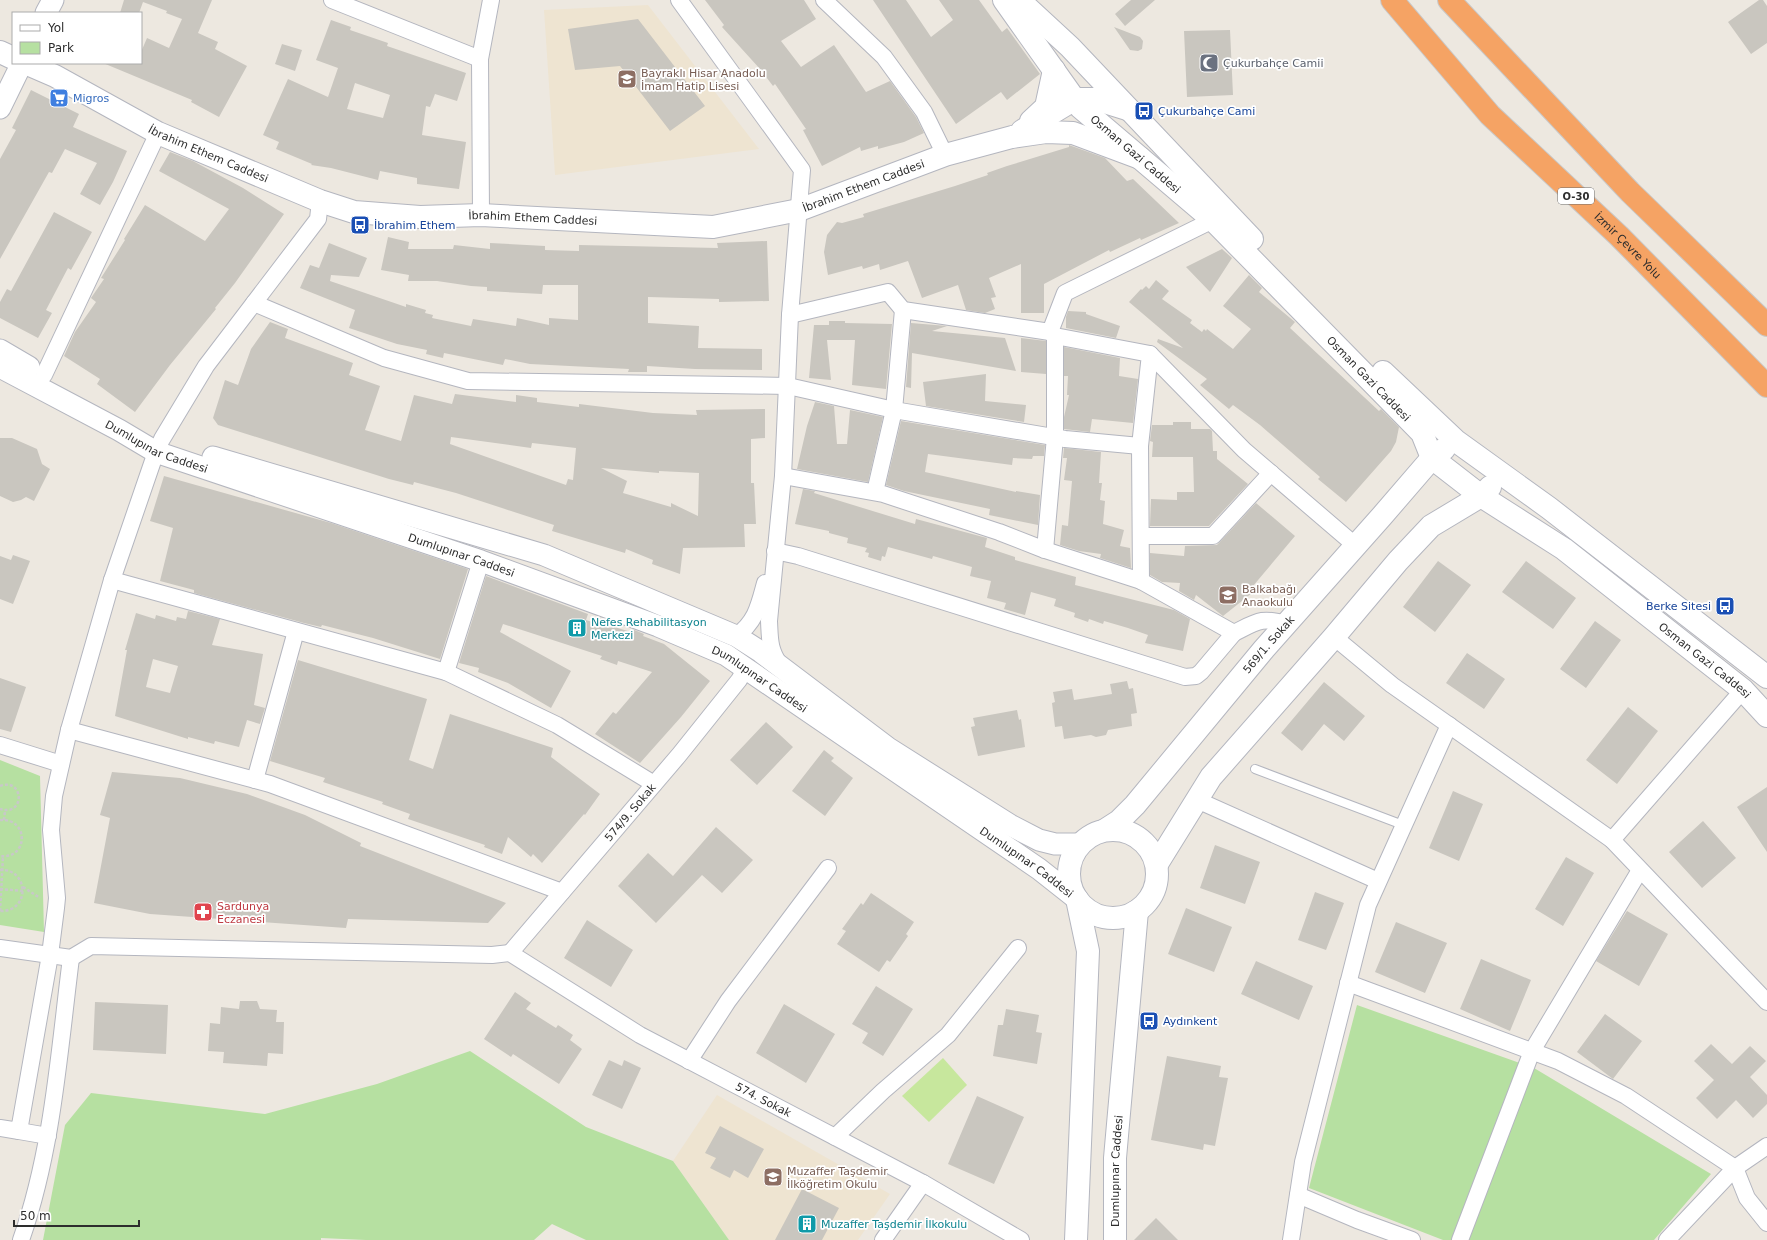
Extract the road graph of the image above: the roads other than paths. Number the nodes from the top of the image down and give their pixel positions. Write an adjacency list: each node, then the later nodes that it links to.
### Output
1 (53, 0): 10 (street)
2 (332, 0): 13 (street)
3 (491, 0): 13 (street)
4 (679, 0): 27 (street)
5 (824, 0): 24 (street)
6 (1004, 0): 16 (main road, Osman Gazi Caddesi)
7 (1019, 0): 17 (main road, Osman Gazi Caddesi)
8 (1392, 0): 39 (highway, İzmir Çevre Yolu / O-30)
9 (1449, 0): 33 (highway)
10 (47, 12)
11 (0, 52): 12 (main road)
12 (12, 58)
13 (480, 59): 28 (street)
14 (22, 64): 19 (street)
15 (28, 64): 21 (main road, İbrahim Ethem Caddesi)
16 (1054, 70): 18 (main road, Osman Gazi Caddesi); 23 (main road, İbrahim Ethem Caddesi)
17 (1094, 72): 18 (main road); 20 (main road, Osman Gazi Caddesi)
18 (1087, 105): 20 (main road); 22 (main road, İbrahim Ethem Caddesi); 23 (main road, İbrahim Ethem Caddesi); 25 (main road, Osman Gazi Caddesi)
19 (0, 108)
20 (1130, 110): 42 (main road, Osman Gazi Caddesi)
21 (158, 132): 26 (main road, İbrahim Ethem Caddesi); 37 (street)
22 (1060, 132): 23 (main road, İbrahim Ethem Caddesi); 25 (main road, İbrahim Ethem Caddesi)
23 (1012, 137): 24 (main road, İbrahim Ethem Caddesi)
24 (945, 155): 27 (main road, İbrahim Ethem Caddesi)
25 (1140, 158): 29 (main road, Osman Gazi Caddesi)
26 (320, 201): 28 (main road, İbrahim Ethem Caddesi); 30 (street)
27 (799, 210): 28 (main road, İbrahim Ethem Caddesi); 32 (street)
28 (481, 215)
29 (1213, 220): 34 (street); 45 (main road, Osman Gazi Caddesi)
30 (254, 303): 38 (street); 43 (street)
31 (903, 310): 32 (street); 34 (street); 40 (street)
32 (790, 315): 38 (street)
33 (1767, 325)
34 (1053, 334): 35 (street); 41 (street)
35 (1150, 354): 44 (street); 46 (street)
36 (0, 363): 37 (street); 43 (street, Dumlupınar Caddesi)
37 (44, 375): 43 (street)
38 (788, 386): 40 (street); 48 (street)
39 (1767, 386)
40 (894, 410): 41 (street); 49 (street)
41 (1055, 437): 44 (street); 53 (street)
42 (1456, 441): 45 (main road, 569/1. Sokak); 47 (main road, Osman Gazi Caddesi)
43 (159, 446): 55 (street, Dumlupınar Caddesi); 56 (street); 61 (street, Dumlupınar Caddesi)
44 (1140, 446): 51 (street)
45 (1432, 458): 50 (main road, Osman Gazi Caddesi); 52 (main road, 569/1. Sokak)
46 (1271, 473): 51 (street); 52 (street)
47 (1502, 474): 50 (main road); 66 (main road, Osman Gazi Caddesi)
48 (783, 476): 49 (street); 54 (street)
49 (875, 492): 53 (street)
50 (1481, 496): 62 (main road); 67 (main road, Osman Gazi Caddesi)
51 (1142, 536): 57 (street)
52 (1356, 546): 58 (main road, 569/1. Sokak)
53 (1045, 550): 57 (street)
54 (775, 551): 60 (street); 61 (street); 64 (street)
55 (480, 561): 63 (street, Dumlupınar Caddesi); 65 (street)
56 (112, 580): 59 (street); 70 (street)
57 (1141, 581): 60 (street)
58 (1287, 624): 60 (street); 78 (main road, 569/1. Sokak)
59 (296, 631): 65 (street); 74 (street)
60 (1234, 633)
61 (736, 636): 64 (street, Dumlupınar Caddesi)
62 (1334, 637): 69 (street); 76 (main road)
63 (746, 668): 75 (street, 574/9. Sokak); 86 (street, Dumlupınar Caddesi)
64 (784, 671): 80 (street, Dumlupınar Caddesi)
65 (446, 672): 75 (street)
66 (1767, 677)
67 (1744, 690): 68 (main road, Osman Gazi Caddesi); 79 (street)
68 (1767, 716)
69 (1449, 725): 77 (street); 79 (street)
70 (69, 730): 72 (street); 74 (street)
71 (0, 745): 72 (street)
72 (61, 764): 91 (street)
73 (1255, 769): 77 (lane)
74 (255, 780): 85 (street)
75 (654, 784): 85 (street, 574/9. Sokak)
76 (1197, 800): 81 (main road); 84 (street)
77 (1403, 825): 84 (street)
78 (1105, 830): 80 (main road); 81 (main road)
79 (1612, 840): 83 (street)
80 (1080, 844): 86 (main road)
81 (1157, 864): 87 (main road)
82 (828, 868): 96 (street)
83 (1640, 870): 94 (street); 95 (street)
84 (1378, 881): 93 (street)
85 (562, 892): 90 (street, 574/9. Sokak)
86 (1077, 899): 87 (main road); 109 (main road, Dumlupınar Caddesi)
87 (1138, 911): 110 (main road, Dumlupınar Caddesi)
88 (0, 948): 91 (street)
89 (1018, 948): 100 (street)
90 (510, 953): 92 (street); 96 (street, 574. Sokak)
91 (50, 955): 92 (street); 98 (street)
92 (71, 958): 99 (street)
93 (1348, 983): 95 (street); 104 (street)
94 (1767, 1002)
95 (1532, 1051): 102 (street); 113 (street)
96 (689, 1061): 100 (street, 574. Sokak)
97 (0, 1128): 98 (street)
98 (19, 1131): 99 (street)
99 (48, 1136): 106 (street)
100 (835, 1137): 103 (street, 574. Sokak)
101 (1767, 1146): 102 (street)
102 (1735, 1168): 105 (street); 114 (street)
103 (923, 1183): 107 (street); 108 (street, 574. Sokak)
104 (1298, 1195): 111 (street); 112 (street)
105 (1767, 1224)
106 (21, 1240)
107 (883, 1240)
108 (1021, 1240)
109 (1076, 1240)
110 (1115, 1240)
111 (1291, 1240)
112 (1412, 1240)
113 (1460, 1240)
114 (1667, 1240)

